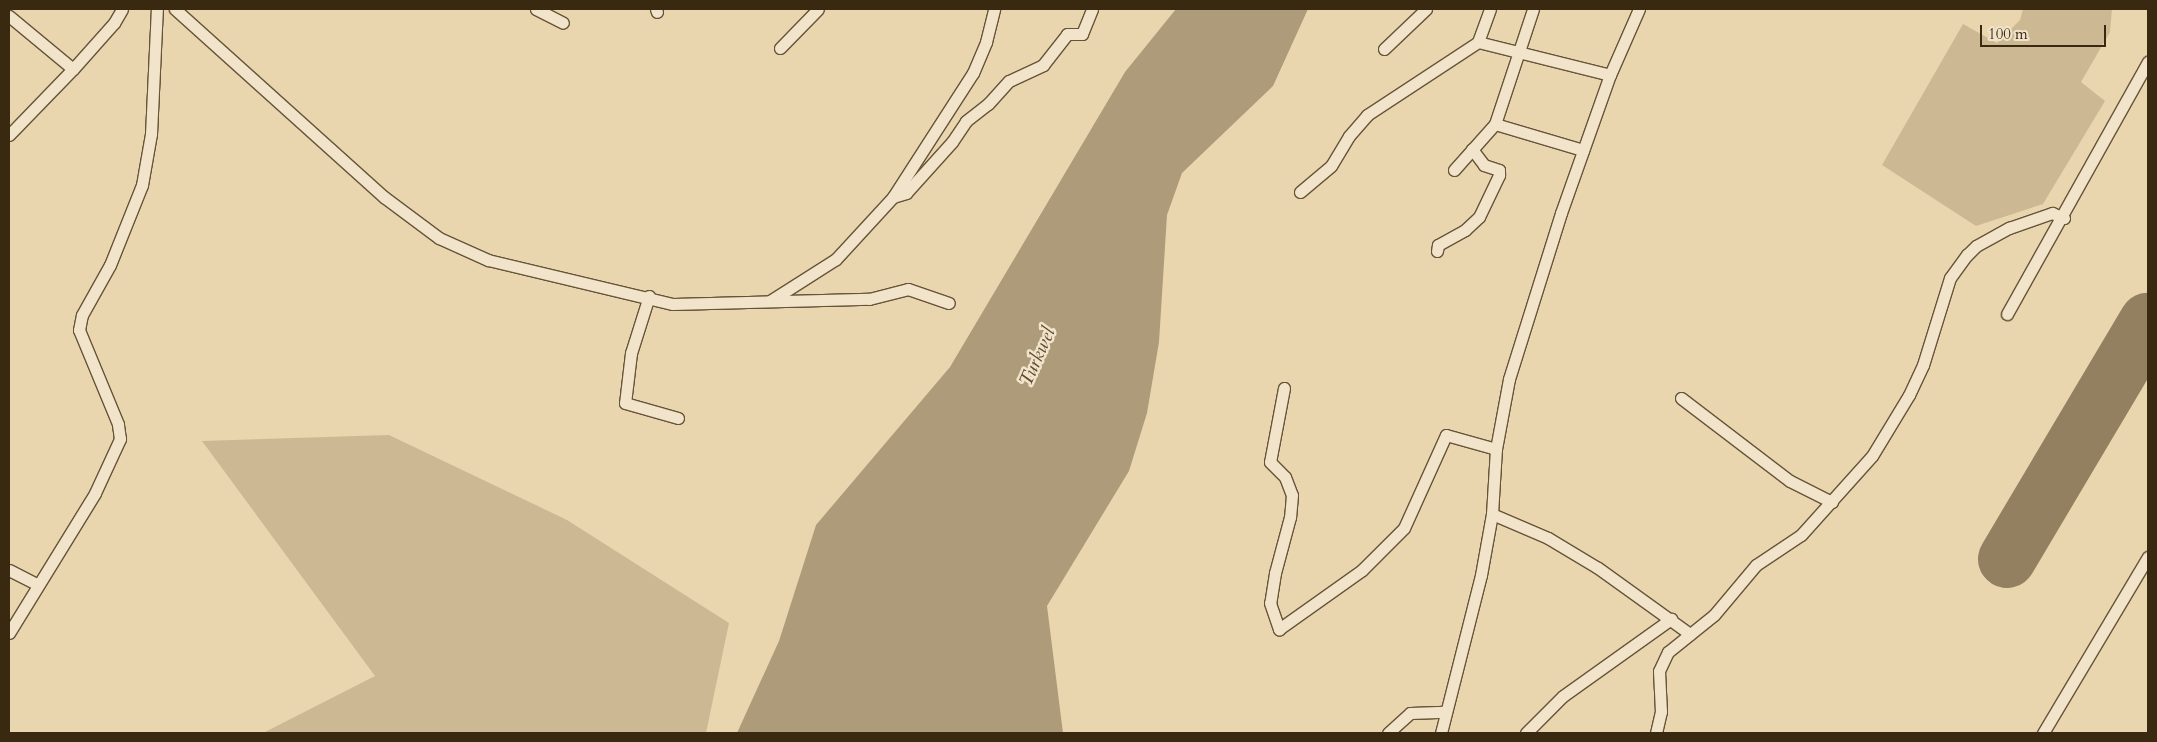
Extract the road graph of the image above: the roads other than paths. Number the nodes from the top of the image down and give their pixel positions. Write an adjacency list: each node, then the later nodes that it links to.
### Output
1 (122, 9): 19 (street)
2 (156, 9): 42 (street)
3 (174, 9): 30 (street)
4 (536, 9): 13 (street)
5 (818, 9): 15 (street)
6 (994, 9): 27 (street)
7 (1092, 9): 27 (street)
8 (1426, 9): 16 (street)
9 (1490, 9): 14 (street)
10 (1533, 9): 17 (street)
11 (1639, 9): 20 (street)
12 (9, 16): 19 (street)
13 (563, 22)
14 (1478, 42): 17 (street); 26 (street)
15 (780, 48)
16 (1384, 49)
17 (1518, 51): 20 (street); 21 (street)
18 (2148, 62): 28 (street)
19 (73, 69): 22 (street)
20 (1610, 75): 24 (street)
21 (1495, 124): 23 (street); 24 (street)
22 (9, 135)
23 (1472, 150): 25 (street); 29 (street)
24 (1583, 150): 37 (street)
25 (1454, 170)
26 (1300, 192)
27 (893, 196): 31 (street)
28 (2064, 218): 33 (street); 38 (street)
29 (1437, 251)
30 (649, 296): 31 (street); 36 (street)
31 (770, 301): 32 (street)
32 (949, 303)
33 (2007, 314)
34 (1284, 388): 37 (street)
35 (1681, 398): 38 (street)
36 (678, 418)
37 (1496, 449): 39 (street)
38 (1832, 502): 45 (street)
39 (1492, 514): 43 (street); 46 (street)
40 (2146, 565): 51 (street)
41 (9, 570): 42 (street)
42 (36, 584): 44 (street)
43 (1671, 619): 45 (street); 49 (street)
44 (9, 632)
45 (1690, 634): 50 (street)
46 (1445, 712): 47 (street); 48 (street)
47 (1388, 733)
48 (1441, 733)
49 (1526, 733)
50 (1656, 733)
51 (2043, 733)

